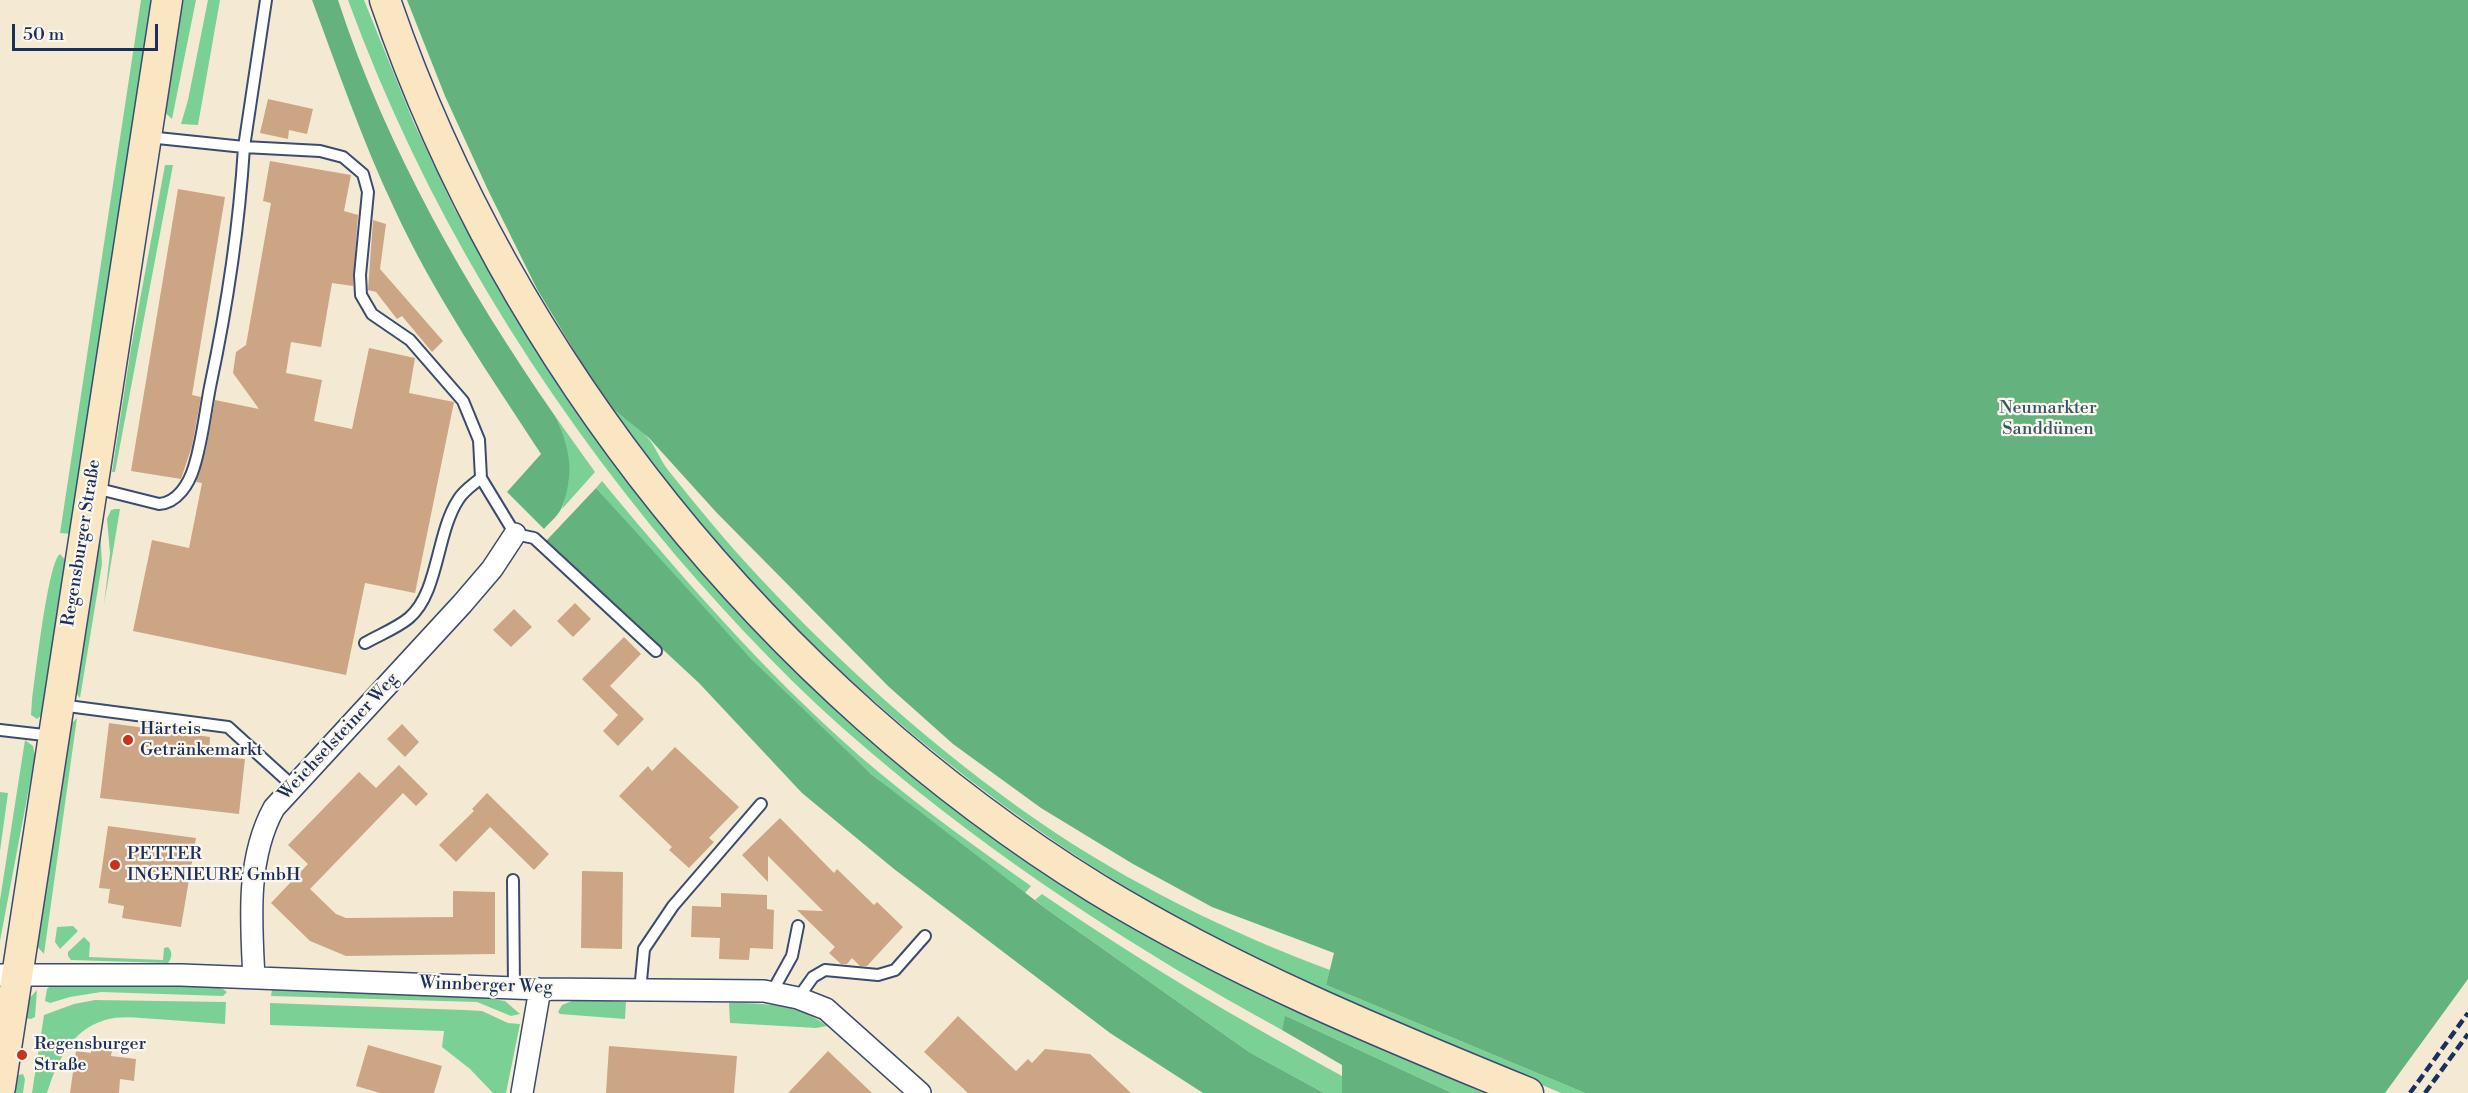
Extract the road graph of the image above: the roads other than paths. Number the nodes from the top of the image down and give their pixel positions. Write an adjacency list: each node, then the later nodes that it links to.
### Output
1 (167, 0): 4 (main road, Regensburger Straße)
2 (266, 0): 5 (lane)
3 (385, 0): 29 (main road)
4 (145, 137): 5 (lane); 7 (main road, Regensburger Straße)
5 (243, 147): 6 (lane); 7 (lane)
6 (482, 478): 8 (lane); 9 (lane)
7 (91, 487): 11 (main road, Regensburger Straße)
8 (515, 534): 10 (lane); 14 (street, Weichselsteiner Weg)
9 (365, 643)
10 (656, 651)
11 (58, 704): 13 (main road, Regensburger Straße); 14 (lane)
12 (0, 730): 13 (lane)
13 (54, 736): 19 (main road, Regensburger Straße)
14 (293, 786): 20 (street, Weichselsteiner Weg)
15 (761, 804): 23 (lane)
16 (513, 880): 21 (lane)
17 (798, 926): 24 (lane)
18 (925, 936): 25 (lane)
19 (8, 974): 20 (street, Winnberger Weg); 26 (main road, Regensburger Straße)
20 (254, 978): 21 (street, Winnberger Weg)
21 (514, 987): 22 (street, Winnberger Weg)
22 (540, 989): 23 (street, Winnberger Weg); 27 (street)
23 (640, 991): 24 (street, Winnberger Weg)
24 (772, 992): 25 (street, Winnberger Weg)
25 (798, 998): 28 (street, Winnberger Weg)
26 (0, 1087)
27 (522, 1093)
28 (920, 1093)
29 (1528, 1093)

